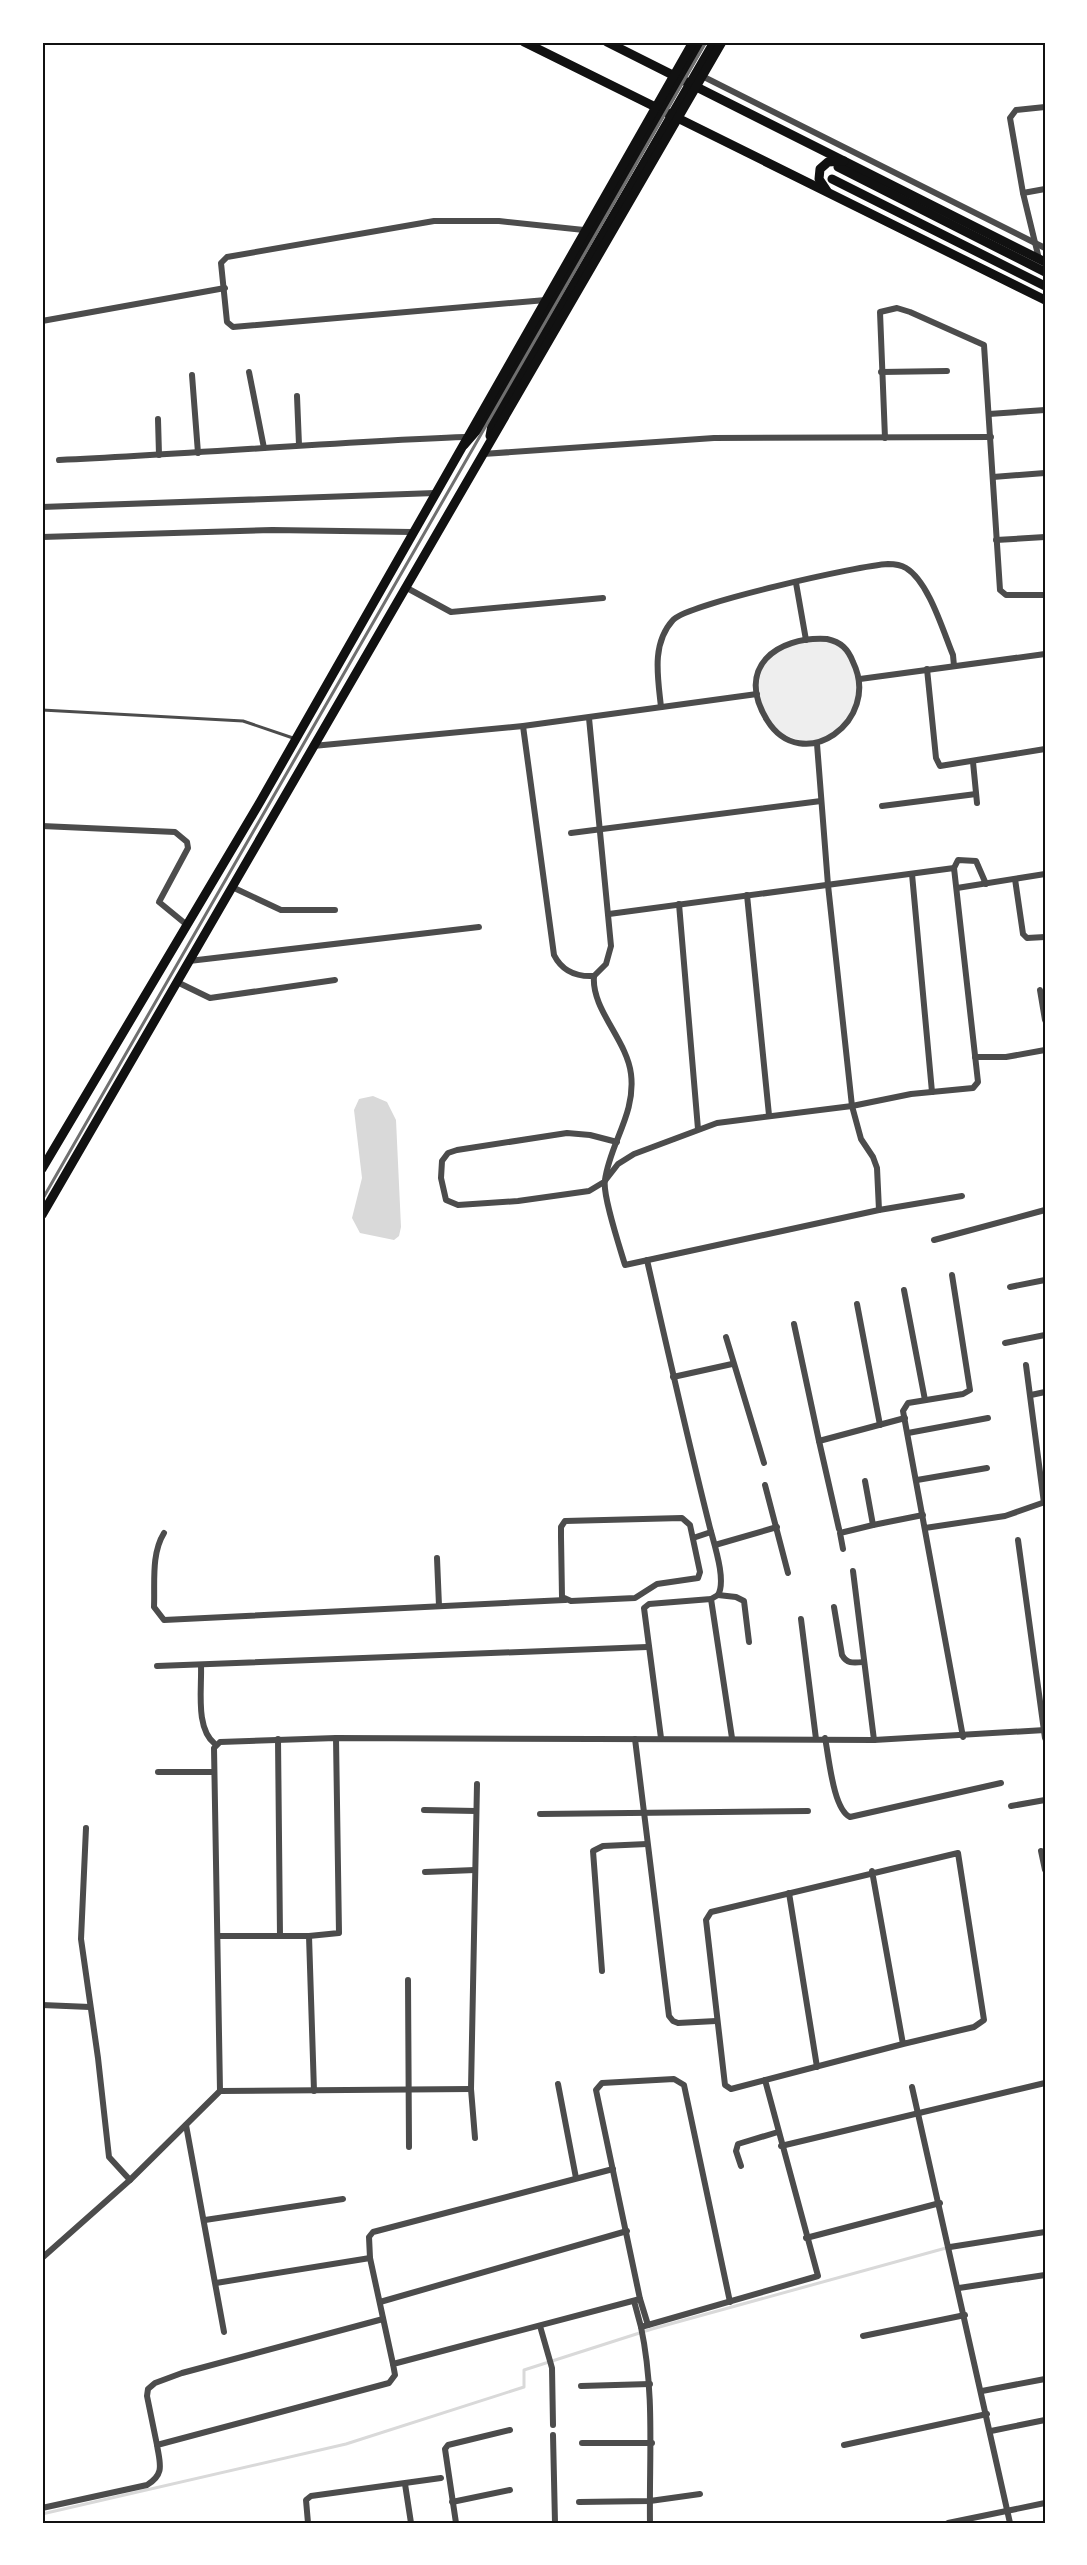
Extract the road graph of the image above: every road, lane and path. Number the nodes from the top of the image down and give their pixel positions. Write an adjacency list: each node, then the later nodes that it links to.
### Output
1 (524, 42): 10 (main road)
2 (607, 42): 7 (main road)
3 (693, 42): 7 (main road)
4 (702, 42): 35 (main road)
5 (714, 42): 35 (main road)
6 (722, 42): 8 (main road)
7 (674, 75): 9 (main road); 10 (main road)
8 (702, 76): 9 (main road); 22 (street)
9 (696, 86): 12 (main road); 14 (main road)
10 (655, 106): 12 (main road); 13 (main road)
11 (1045, 107): 20 (street)
12 (678, 118): 16 (main road); 19 (main road)
13 (626, 157): 16 (main road); 21 (main road)
14 (849, 162): 19 (main road); 24 (main road)
15 (838, 167): 25 (main road)
16 (648, 171): 43 (main road)
17 (832, 179): 26 (main road)
18 (1045, 189): 20 (street)
19 (828, 192): 29 (main road)
20 (1023, 194): 22 (street)
21 (584, 230): 27 (street); 28 (main road)
22 (1034, 243): 23 (street); 24 (street)
23 (1045, 248)
24 (1043, 260)
25 (1045, 273)
26 (1045, 286)
27 (225, 288): 28 (street); 30 (street)
28 (546, 300): 41 (main road)
29 (1045, 300)
30 (42, 321)
31 (947, 371): 33 (street)
32 (249, 372): 45 (street)
33 (881, 372): 38 (street); 42 (street)
34 (192, 375): 47 (street)
35 (514, 377): 43 (main road); 46 (main road)
36 (297, 396): 44 (street)
37 (1045, 410): 38 (street)
38 (989, 414): 40 (street)
39 (158, 419): 49 (street)
40 (991, 436): 42 (street); 52 (street)
41 (465, 437): 44 (street); 46 (main road)
42 (885, 438): 48 (street)
43 (489, 443): 48 (main road)
44 (299, 445): 45 (street)
45 (264, 448): 47 (street)
46 (458, 451): 53 (main road)
47 (198, 453): 49 (street)
48 (483, 454): 60 (main road)
49 (159, 455): 50 (street)
50 (59, 460)
51 (1045, 473): 52 (street)
52 (993, 477): 58 (street)
53 (435, 493): 54 (street); 55 (main road)
54 (42, 507)
55 (412, 532): 56 (street); 73 (main road)
56 (42, 537)
57 (1045, 537): 58 (street)
58 (996, 540): 61 (street)
59 (796, 583): 63 (street); 65 (street); 69 (street)
60 (407, 588): 62 (street); 75 (main road)
61 (1045, 595)
62 (603, 598)
63 (806, 639): 67 (street); 68 (street)
64 (1045, 654): 65 (street)
65 (954, 666): 66 (street)
66 (927, 669): 67 (street); 77 (street)
67 (860, 679): 74 (street)
68 (757, 694): 69 (street); 74 (street)
69 (661, 707): 71 (street)
70 (42, 710): 73 (lane)
71 (589, 718): 72 (street); 83 (street)
72 (523, 726): 75 (street); 101 (street)
73 (295, 739): 75 (main road); 97 (main road)
74 (817, 744): 79 (street)
75 (313, 746): 91 (main road)
76 (1045, 749): 77 (street)
77 (973, 762): 78 (street)
78 (976, 794): 80 (street); 81 (street)
79 (821, 801): 83 (street); 90 (street)
80 (977, 803)
81 (882, 806)
82 (42, 826): 97 (street)
83 (600, 829): 84 (street); 96 (street)
84 (571, 833)
85 (954, 871): 86 (street); 89 (street); 92 (street)
86 (912, 874): 90 (street); 108 (street)
87 (1045, 874): 88 (street)
88 (1015, 879): 89 (street); 99 (street)
89 (986, 884): 92 (street)
90 (828, 885): 93 (street); 109 (street)
91 (232, 887): 95 (street); 100 (main road)
92 (957, 888): 107 (street)
93 (747, 895): 94 (street); 110 (street)
94 (679, 904): 96 (street); 111 (street)
95 (335, 910)
96 (609, 914): 101 (street)
97 (187, 925): 113 (main road)
98 (479, 927): 100 (street)
99 (1045, 937)
100 (189, 962): 103 (main road)
101 (594, 976): 112 (street)
102 (334, 980): 103 (street)
103 (177, 982): 118 (main road)
104 (1040, 990): 105 (street)
105 (1045, 1020)
106 (1045, 1050): 107 (street)
107 (975, 1058): 108 (street)
108 (932, 1092): 109 (street)
109 (852, 1106): 110 (street); 116 (street)
110 (769, 1115): 111 (street)
111 (698, 1129): 114 (street)
112 (617, 1142): 114 (street); 114 (street)
113 (42, 1169)
114 (604, 1182): 120 (street)
115 (962, 1196): 116 (street)
116 (879, 1210): 120 (street)
117 (1045, 1210): 119 (street)
118 (42, 1215)
119 (934, 1240)
120 (647, 1260): 132 (street)
121 (952, 1275): 135 (street)
122 (1045, 1280): 123 (street)
123 (1010, 1287)
124 (904, 1290): 135 (street)
125 (857, 1304): 138 (street)
126 (794, 1324): 140 (street)
127 (1045, 1335): 129 (street)
128 (726, 1337): 130 (street)
129 (1005, 1343)
130 (732, 1364): 132 (street); 141 (street)
131 (1026, 1365): 134 (street)
132 (673, 1377): 152 (street)
133 (1045, 1392): 134 (street)
134 (1031, 1395): 146 (street)
135 (925, 1400): 136 (street)
136 (905, 1418): 138 (street); 139 (street)
137 (988, 1418): 139 (street)
138 (880, 1425): 140 (street)
139 (908, 1433): 143 (street)
140 (819, 1441): 151 (street)
141 (764, 1463)
142 (987, 1468): 143 (street)
143 (917, 1480): 147 (street)
144 (865, 1481): 148 (street)
145 (765, 1485): 149 (street)
146 (1045, 1502): 150 (street)
147 (923, 1515): 148 (street); 150 (street)
148 (873, 1526): 157 (street)
149 (777, 1527): 156 (street); 160 (street)
150 (925, 1528): 173 (street)
151 (839, 1529)
152 (711, 1532): 154 (street); 156 (street)
153 (164, 1533): 164 (street)
154 (693, 1538): 163 (street); 163 (street)
155 (1018, 1540): 172 (street)
156 (715, 1545): 161 (street)
157 (843, 1549)
158 (438, 1558): 164 (street)
159 (853, 1571): 169 (street)
160 (788, 1573)
161 (718, 1595): 162 (street); 167 (street)
162 (711, 1599): 168 (street); 177 (street)
163 (565, 1600): 164 (street)
164 (439, 1606)
165 (834, 1607): 169 (street)
166 (801, 1619): 181 (street)
167 (749, 1642)
168 (647, 1647): 170 (street); 176 (street)
169 (864, 1662): 182 (street)
170 (201, 1665): 171 (street); 183 (street)
171 (157, 1666)
172 (1045, 1730): 173 (street); 179 (street)
173 (963, 1737): 182 (street)
174 (336, 1738): 175 (street); 180 (street); 205 (street)
175 (635, 1738): 176 (street); 194 (street)
176 (661, 1738): 177 (street)
177 (732, 1738): 181 (street)
178 (825, 1738): 181 (street); 182 (street); 186 (street)
179 (1045, 1738)
180 (278, 1739): 183 (street); 204 (street)
181 (816, 1739)
182 (874, 1740)
183 (215, 1744): 185 (street)
184 (158, 1772): 185 (street)
185 (214, 1772): 203 (street)
186 (1001, 1783)
187 (477, 1784): 191 (street)
188 (1045, 1800): 189 (street)
189 (1011, 1806)
190 (424, 1810): 191 (street)
191 (476, 1811): 198 (street)
192 (808, 1811): 194 (street)
193 (540, 1814): 194 (street)
194 (644, 1814): 196 (street)
195 (86, 1828): 209 (street)
196 (647, 1844): 206 (street); 210 (street)
197 (1041, 1851): 199 (street)
198 (475, 1870): 201 (street); 217 (street)
199 (1045, 1870)
200 (872, 1871): 202 (street); 211 (street); 211 (street)
201 (425, 1872)
202 (789, 1893): 210 (street); 212 (street)
203 (218, 1936): 204 (street); 218 (street)
204 (280, 1936): 205 (street)
205 (309, 1936): 219 (street)
206 (602, 1971)
207 (408, 1980): 220 (street)
208 (42, 2005): 209 (street)
209 (90, 2007): 230 (street)
210 (716, 2021): 213 (street)
211 (903, 2044): 212 (street)
212 (817, 2067): 213 (street)
213 (765, 2080): 223 (street)
214 (1045, 2083): 221 (street)
215 (558, 2084): 229 (street)
216 (912, 2086): 221 (street)
217 (471, 2089): 220 (street); 224 (street)
218 (220, 2091): 219 (street); 222 (street)
219 (314, 2091): 220 (street)
220 (408, 2091): 226 (street)
221 (918, 2111): 225 (street); 232 (street)
222 (186, 2125): 230 (street); 233 (street)
223 (778, 2132): 225 (street); 227 (street)
224 (474, 2138)
225 (781, 2146): 236 (street)
226 (409, 2147)
227 (741, 2166)
228 (613, 2169): 229 (street); 234 (street); 245 (street)
229 (576, 2178): 239 (street)
230 (130, 2180): 238 (street)
231 (343, 2199): 233 (street)
232 (940, 2203): 236 (street); 237 (street)
233 (205, 2220): 241 (street)
234 (627, 2231): 243 (street); 244 (street)
235 (1045, 2232): 237 (street)
236 (806, 2238): 245 (street)
237 (950, 2247): 242 (street)
238 (42, 2258)
239 (370, 2258): 241 (street); 244 (street)
240 (1045, 2275): 242 (street)
241 (216, 2283): 250 (street)
242 (959, 2288): 246 (street)
243 (637, 2300): 248 (street); 249 (street)
244 (380, 2302): 247 (street)
245 (730, 2302): 249 (street)
246 (965, 2315): 251 (street); 256 (street)
247 (383, 2319): 252 (street); 265 (street)
248 (540, 2326): 252 (street); 259 (street)
249 (643, 2330): 254 (street)
250 (224, 2332)
251 (863, 2336)
252 (393, 2364): 265 (street)
253 (1045, 2379): 256 (street)
254 (650, 2384): 255 (street); 264 (street)
255 (582, 2386)
256 (982, 2391): 257 (street)
257 (987, 2414): 261 (street); 266 (street)
258 (1045, 2420): 261 (street)
259 (553, 2425)
260 (510, 2430): 272 (street)
261 (991, 2431): 276 (street)
262 (553, 2435): 280 (street)
263 (582, 2443): 264 (street)
264 (652, 2443): 271 (street)
265 (157, 2445): 275 (street)
266 (844, 2445)
267 (441, 2478): 268 (street)
268 (405, 2484): 277 (street); 278 (street)
269 (510, 2490): 272 (street)
270 (700, 2494): 271 (street)
271 (650, 2501): 273 (street); 281 (street)
272 (452, 2502): 279 (street)
273 (579, 2502)
274 (1045, 2503): 276 (street)
275 (42, 2508)
276 (1008, 2510): 282 (street); 283 (street)
277 (308, 2523)
278 (411, 2523)
279 (456, 2523)
280 (555, 2523)
281 (650, 2523)
282 (948, 2523)
283 (1011, 2523)

